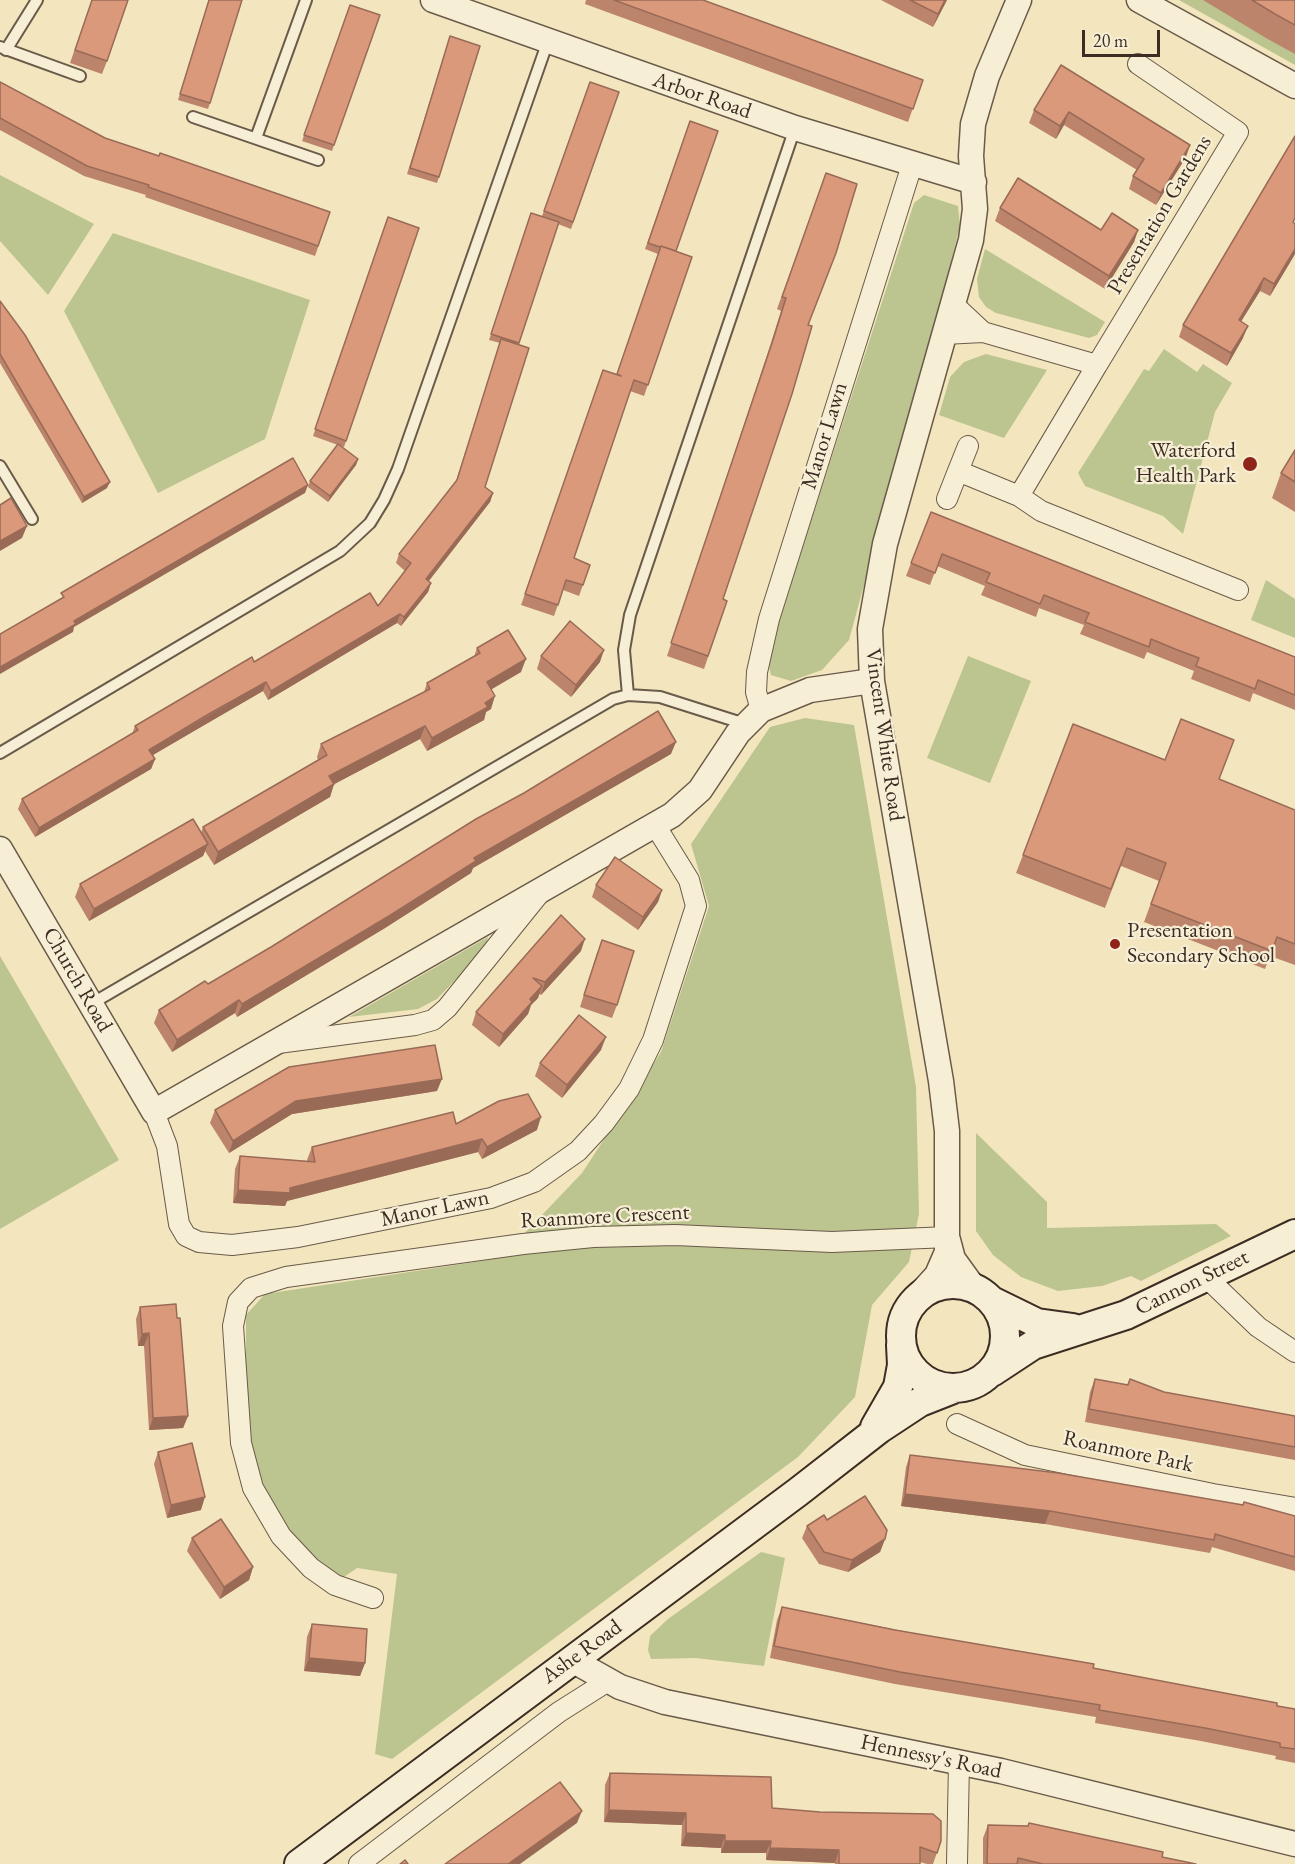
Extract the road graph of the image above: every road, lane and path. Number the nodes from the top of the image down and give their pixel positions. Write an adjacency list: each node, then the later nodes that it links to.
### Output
1 (37, 0): 8 (lane)
2 (306, 0): 14 (lane)
3 (433, 0): 6 (street, Arbor Road)
4 (1019, 0): 17 (street, Vincent White Road)
5 (1139, 0): 11 (street)
6 (456, 5): 7 (street, Arbor Road)
7 (548, 41): 13 (street, Arbor Road); 32 (lane)
8 (3, 49): 10 (lane)
9 (1138, 64): 21 (street, Presentation Gardens)
10 (80, 76)
11 (1295, 86)
12 (193, 117): 14 (lane)
13 (795, 128): 16 (street, Arbor Road); 30 (lane)
14 (256, 138): 15 (lane)
15 (318, 160)
16 (912, 165): 17 (street, Arbor Road); 31 (street, Manor Lawn)
17 (974, 182): 18 (street, Vincent White Road)
18 (953, 304): 19 (street); 20 (street, Vincent White Road)
19 (983, 332): 20 (street); 21 (street)
20 (944, 334): 29 (street, Vincent White Road)
21 (1097, 364): 25 (street, Presentation Gardens)
22 (968, 446): 24 (street)
23 (0, 467): 27 (lane)
24 (958, 471): 25 (street); 26 (street)
25 (1019, 496): 28 (street)
26 (947, 499)
27 (32, 519)
28 (1238, 590)
29 (872, 681): 31 (street); 40 (street, Vincent White Road)
30 (628, 694): 31 (lane); 36 (lane)
31 (753, 717): 33 (street)
32 (0, 753)
33 (655, 825): 35 (street); 38 (street, Manor Lawn)
34 (0, 849): 36 (street, Church Road)
35 (543, 890): 37 (street); 37 (street)
36 (91, 1004): 38 (street, Church Road)
37 (278, 1043): 38 (street)
38 (154, 1112)
39 (1295, 1234): 41 (main road, Cannon Street)
40 (948, 1237): 42 (street); 43 (street, Vincent White Road); 52 (street, Roanmore Crescent)
41 (1205, 1276): 44 (main road, Cannon Street); 46 (street)
42 (983, 1295): 43 (main road); 44 (main road, Cannon Street); 47 (main road)
43 (916, 1298): 45 (main road)
44 (1087, 1328): 47 (main road, Cannon Street)
45 (901, 1345): 48 (main road); 50 (main road, Ashe Road)
46 (1295, 1352)
47 (992, 1372): 48 (main road)
48 (953, 1389): 50 (main road, Ashe Road)
49 (957, 1424): 51 (street, Roanmore Park)
50 (864, 1440): 53 (main road, Ashe Road)
51 (1295, 1508)
52 (373, 1598)
53 (572, 1660): 54 (street, Hennessy's Road); 57 (main road, Ashe Road)
54 (608, 1681): 55 (street, Hennessy's Road); 58 (street)
55 (959, 1762): 56 (street, Hennessy's Road); 59 (street)
56 (1295, 1844)
57 (299, 1864)
58 (359, 1864)
59 (957, 1864)

